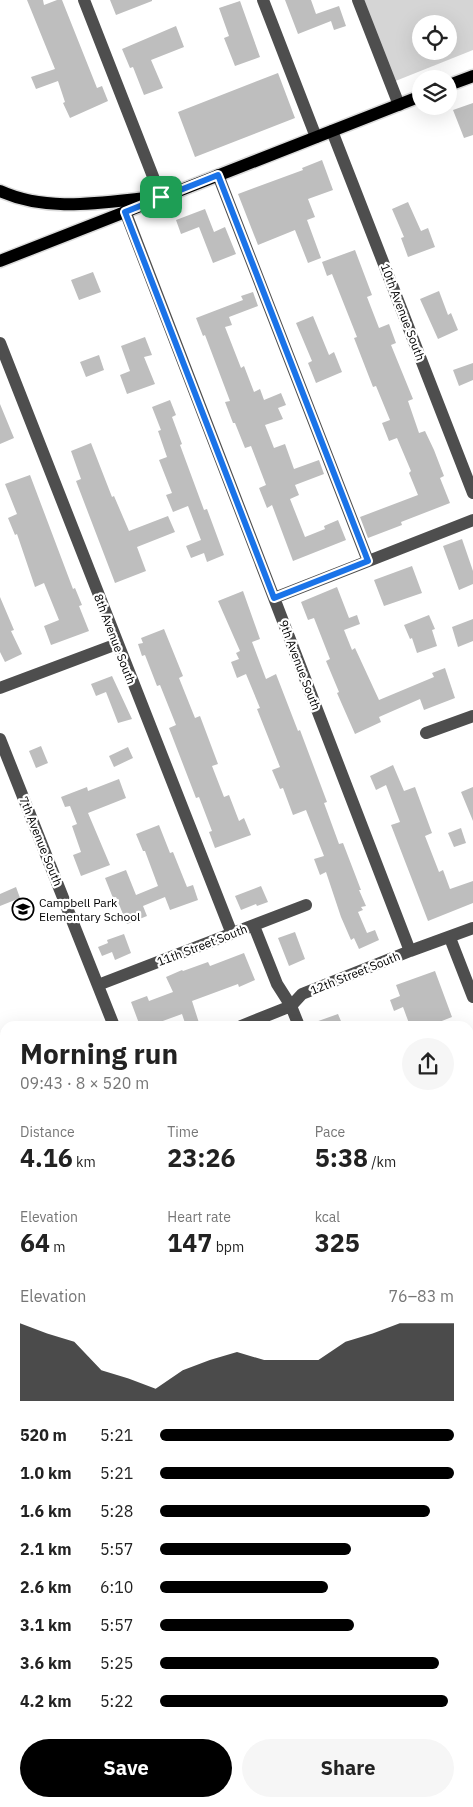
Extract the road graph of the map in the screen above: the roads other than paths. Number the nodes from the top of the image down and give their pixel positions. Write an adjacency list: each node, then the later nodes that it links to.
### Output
1 (84, 0): 12 (street)
2 (263, 0): 9 (street)
3 (358, 0): 7 (street)
4 (473, 76): 5 (main road)
5 (457, 83)
6 (412, 100): 7 (main road)
7 (399, 105): 8 (main road)
8 (332, 130): 9 (main road); 16 (street, 10th Avenue South)
9 (316, 137): 10 (main road)
10 (218, 175): 12 (main road); 18 (street)
11 (0, 191): 12 (main road)
12 (161, 197): 13 (main road)
13 (125, 212): 14 (main road); 19 (street, 9th Avenue South)
14 (0, 261)
15 (0, 343): 20 (street, 8th Avenue South)
16 (473, 493)
17 (473, 520): 18 (street)
18 (368, 561): 19 (street)
19 (274, 598): 30 (street, 9th Avenue South)
20 (117, 644): 21 (street); 28 (street, 8th Avenue South)
21 (0, 688)
22 (473, 716): 23 (street)
23 (426, 733)
24 (0, 739): 31 (street, 7th Avenue South)
25 (306, 905): 26 (street, 11th Street South)
26 (254, 926): 28 (street, 11th Street South); 33 (street)
27 (473, 928): 29 (street, 12th Street South)
28 (232, 934): 31 (street, 11th Street South)
29 (450, 938): 30 (street, 12th Street South); 32 (street)
30 (410, 951): 33 (street, 12th Street South)
31 (98, 985): 34 (street, 7th Avenue South)
32 (473, 997)
33 (291, 1006): 35 (street, 12th Street South); 36 (street)
34 (112, 1021)
35 (254, 1021)
36 (297, 1021)

